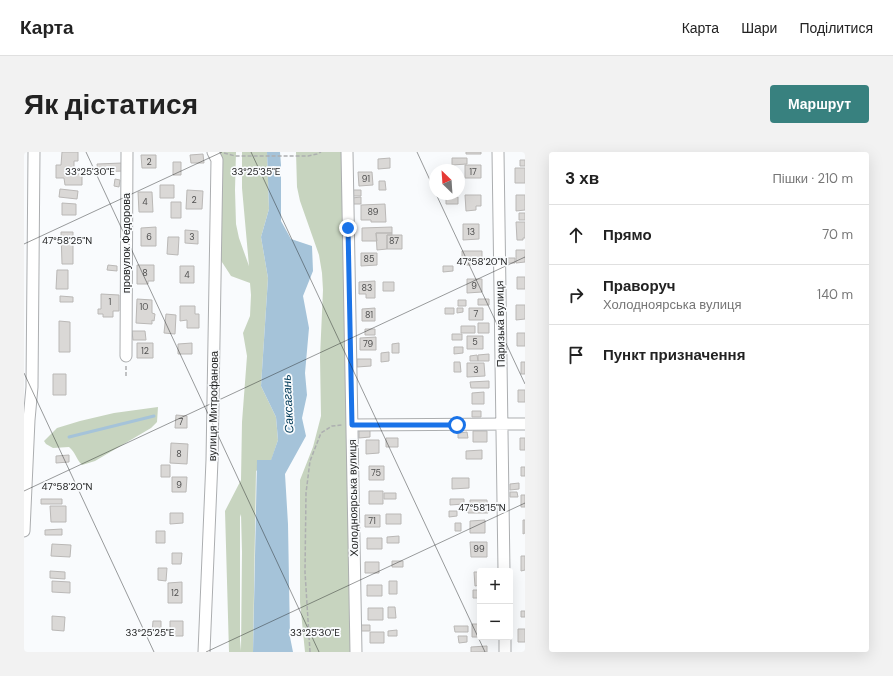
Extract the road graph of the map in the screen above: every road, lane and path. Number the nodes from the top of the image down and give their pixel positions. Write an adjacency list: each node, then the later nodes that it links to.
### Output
1 (34, 152): 8 (street)
2 (127, 152): 7 (street, провулок Федорова)
3 (321, 152): 6 (path)
4 (347, 152): 10 (street, Холодноярська вулиця)
5 (498, 152): 11 (street, Паризька вулиця)
6 (216, 155): 15 (street, вулиця Митрофанова)
7 (126, 356)
8 (28, 388): 12 (street)
9 (525, 424): 11 (street)
10 (352, 425): 11 (street); 16 (path); 17 (street, Холодноярська вулиця)
11 (501, 425): 13 (street, Паризька вулиця)
12 (24, 531)
13 (504, 568)
14 (505, 640): 18 (street)
15 (204, 652)
16 (310, 652)
17 (356, 652)
18 (506, 652)

